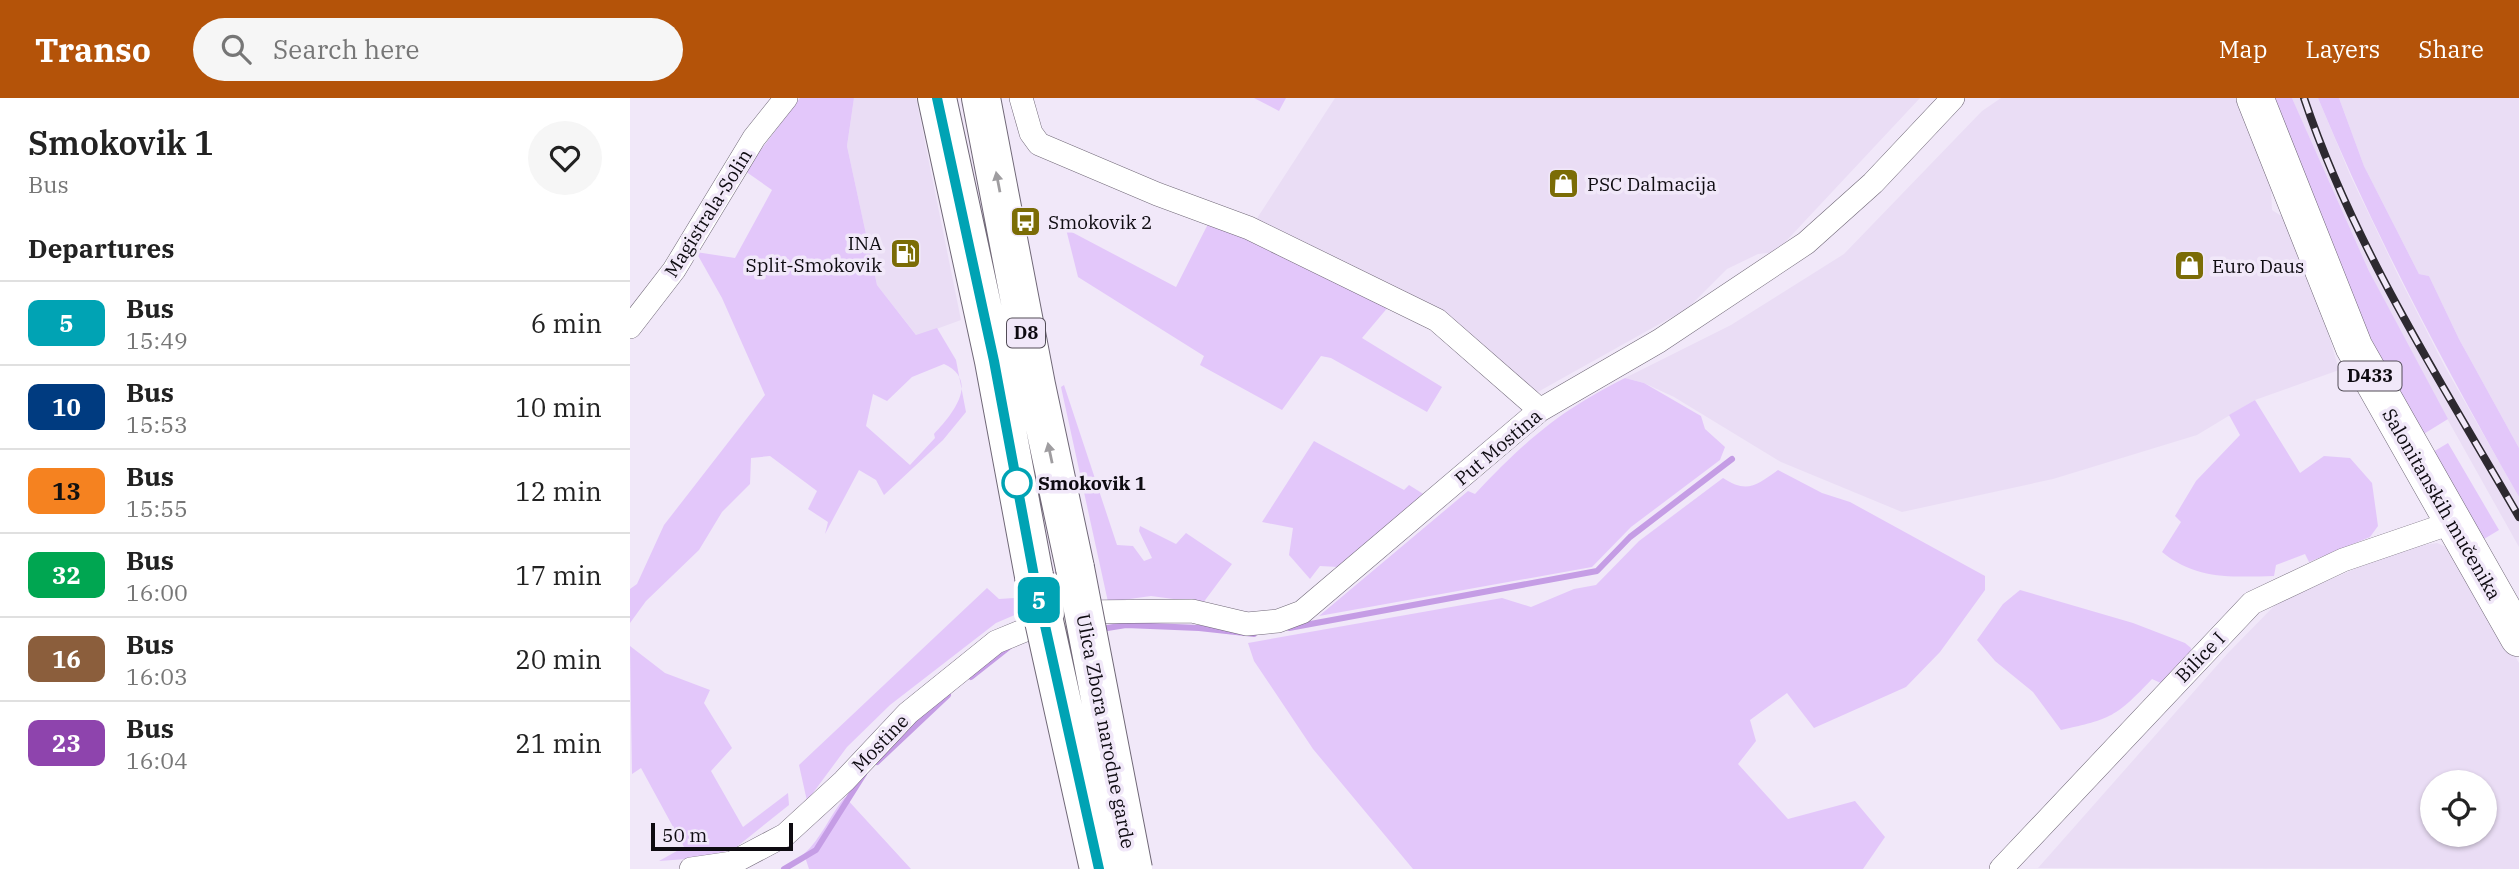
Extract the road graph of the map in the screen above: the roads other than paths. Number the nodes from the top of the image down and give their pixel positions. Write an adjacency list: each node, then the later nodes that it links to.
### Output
1 (786, 98): 7 (street, Magistrala-Solin)
2 (937, 98): 13 (highway, Ulica Zbora narodne garde / D8, bridge)
3 (981, 98): 14 (highway, Ulica Zbora narodne garde / D8, one-way to 3, bridge)
4 (1021, 98): 8 (street)
5 (1953, 98): 8 (street, Put Mostina)
6 (2255, 98): 9 (main road, Salonitanskih mučenika / D433)
7 (630, 327)
8 (1540, 410): 10 (street, Put Mostina)
9 (2451, 523): 11 (main road, Salonitanskih mučenika / D433); 15 (street, Bilice I)
10 (1069, 612): 12 (street, Mostine)
11 (2519, 638)
12 (691, 869)
13 (1099, 869)
14 (1133, 869)
15 (2001, 869)

